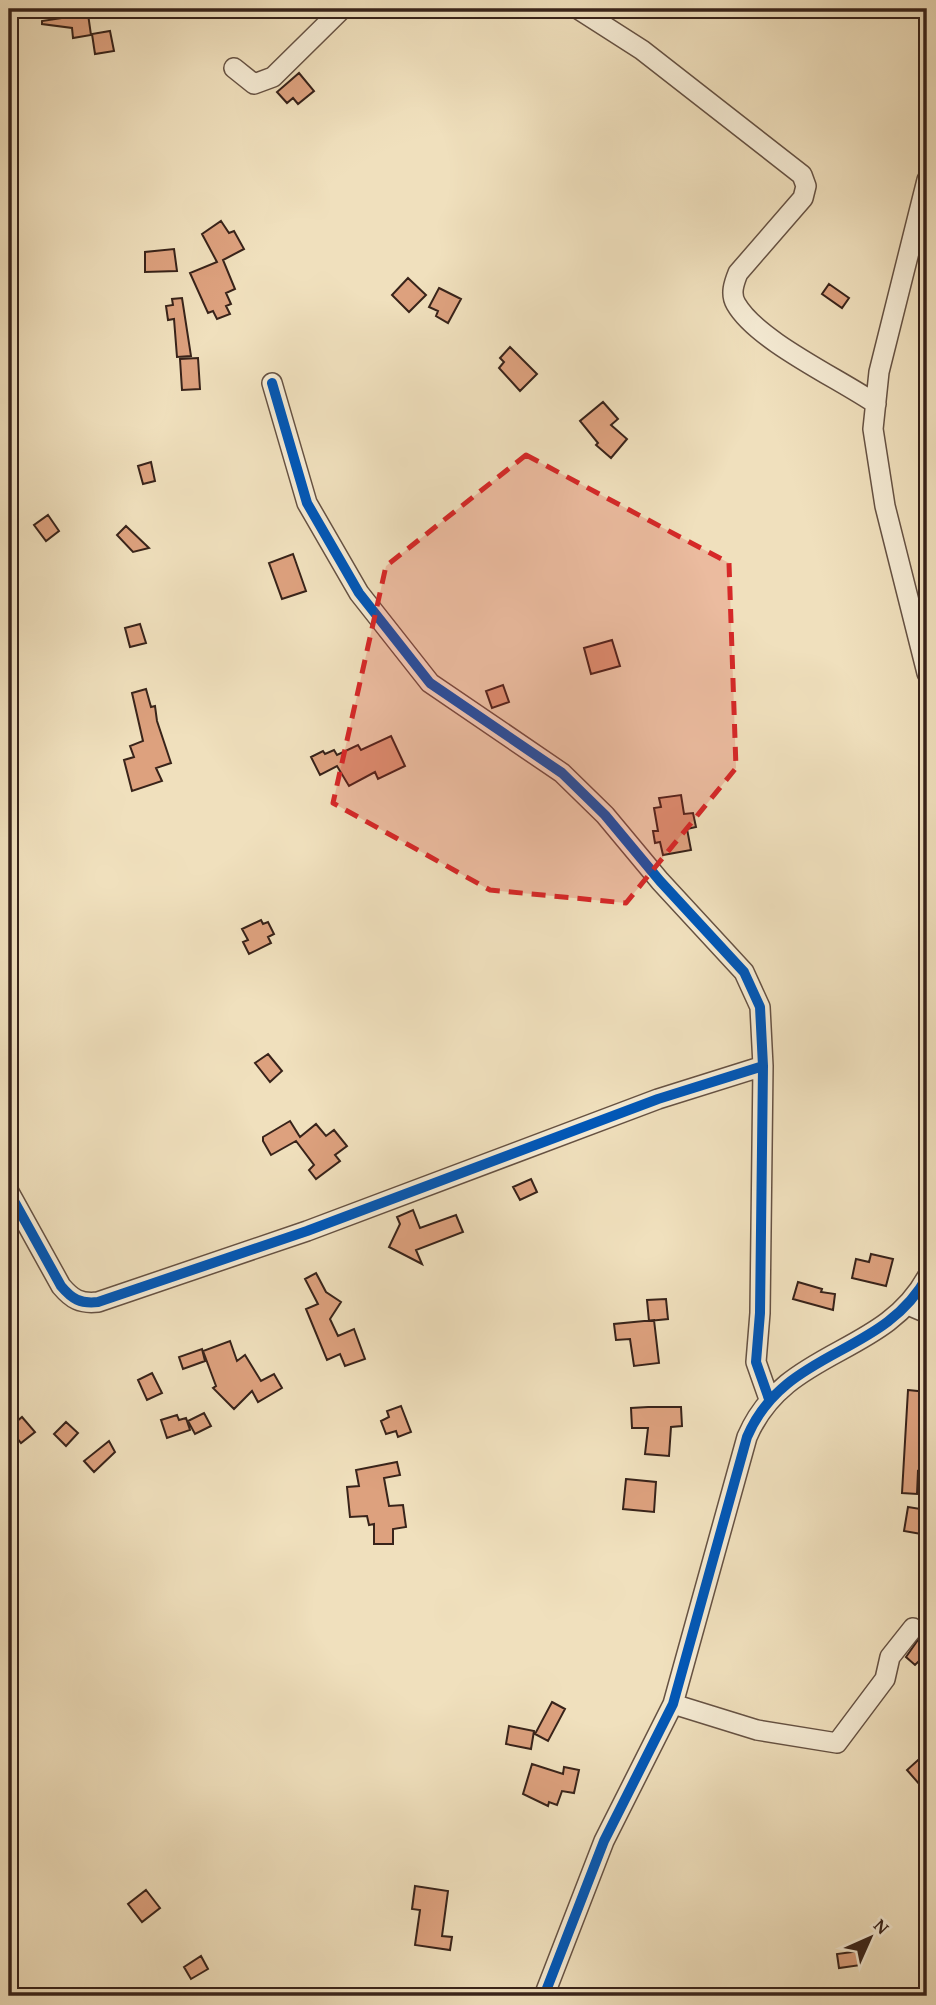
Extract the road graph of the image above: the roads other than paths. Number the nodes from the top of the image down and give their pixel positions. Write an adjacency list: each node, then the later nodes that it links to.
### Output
1 (342, 9): 3 (street)
2 (578, 9): 6 (street)
3 (234, 68)
4 (927, 180): 6 (street)
5 (272, 383): 8 (street)
6 (876, 404): 7 (street)
7 (927, 673)
8 (763, 1066): 9 (street); 13 (street)
9 (9, 1192)
10 (927, 1277): 11 (street)
11 (908, 1304): 12 (street); 13 (street)
12 (927, 1313)
13 (769, 1399): 15 (street)
14 (913, 1628): 15 (street)
15 (673, 1704): 16 (street)
16 (544, 1996)

